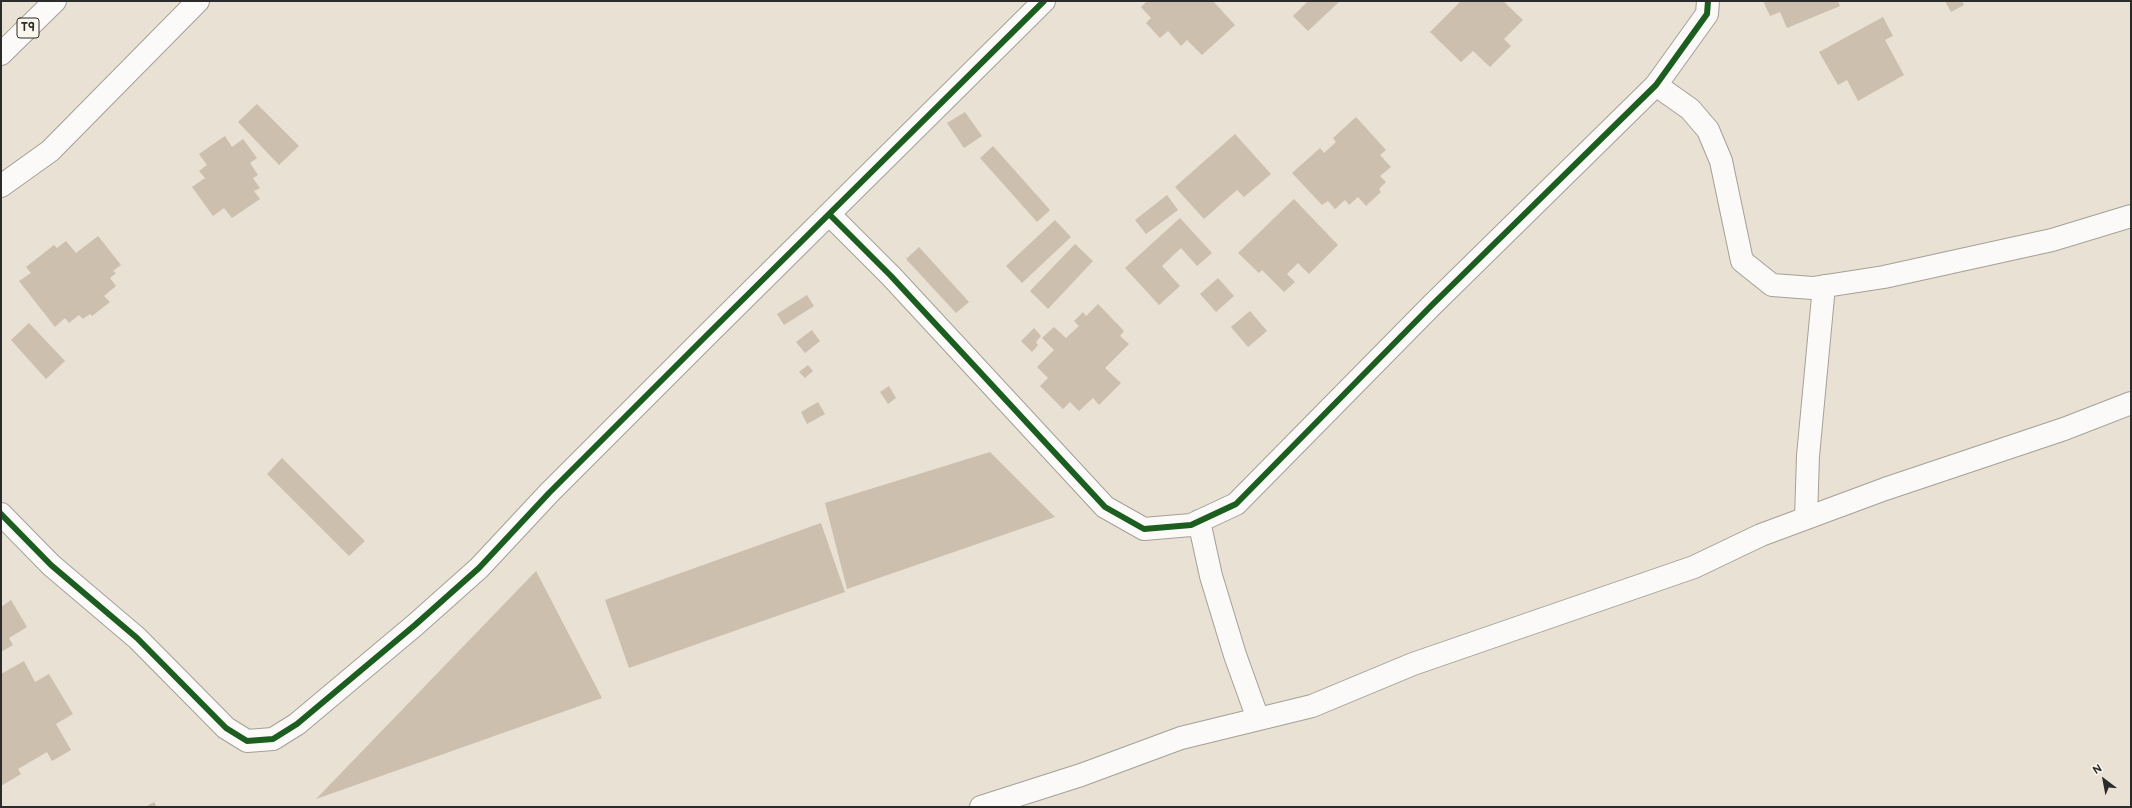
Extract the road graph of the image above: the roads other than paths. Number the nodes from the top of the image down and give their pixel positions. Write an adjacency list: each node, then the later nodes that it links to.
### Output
1 (55, 1): 5 (main road, T9)
2 (198, 1): 7 (main road)
3 (1044, 1): 8 (main road)
4 (1708, 1): 6 (main road)
5 (1, 54)
6 (1656, 85): 10 (main road); 14 (main road)
7 (1, 186)
8 (829, 214): 12 (main road); 14 (main road)
9 (2131, 216): 10 (main road)
10 (1824, 286): 13 (main road)
11 (2131, 403): 13 (main road)
12 (1, 514)
13 (1806, 518): 15 (main road)
14 (1199, 521): 15 (main road)
15 (1258, 719): 16 (main road)
16 (981, 807)

